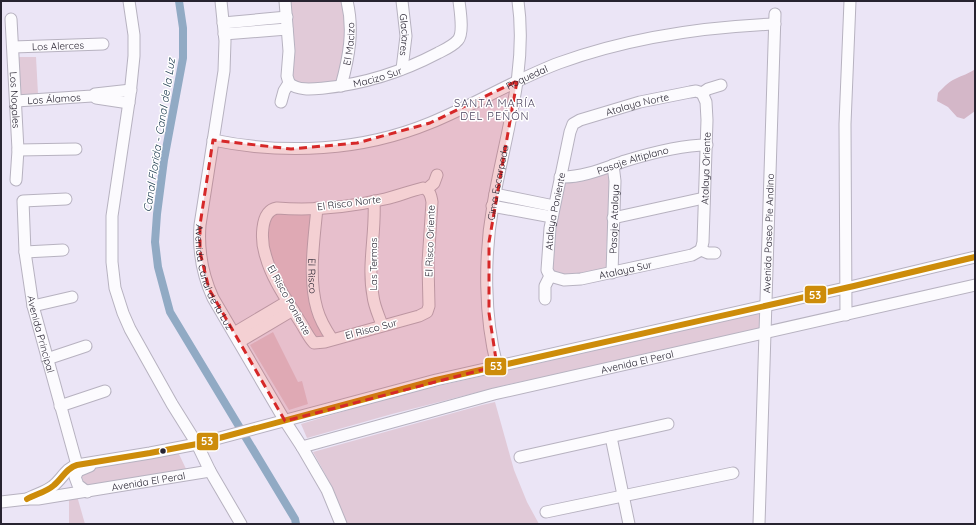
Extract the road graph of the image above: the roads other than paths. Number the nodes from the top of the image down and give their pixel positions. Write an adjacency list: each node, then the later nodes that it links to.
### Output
1 (129, 1): 22 (street)
2 (221, 1): 12 (street, Avenida Canal de la Luz)
3 (284, 1): 9 (street)
4 (347, 1): 21 (street, El Macizo)
5 (402, 1): 17 (street, Glaciares)
6 (459, 1): 17 (street, Macizo Sur)
7 (518, 1): 18 (street, Cima Escarpada)
8 (850, 1): 55 (street)
9 (287, 17): 12 (street); 13 (street)
10 (11, 19): 16 (street, Los Nogales)
11 (775, 19): 18 (street, Roquedal); 59 (street, Avenida Paseo Pie Andino)
12 (223, 23): 14 (street, Avenida Canal de la Luz)
13 (287, 29): 14 (street); 19 (street)
14 (224, 34): 29 (street, Avenida Canal de la Luz)
15 (103, 44): 16 (street, Los Alerces)
16 (13, 48): 25 (street, Los Nogales)
17 (402, 69): 21 (street, Macizo Sur)
18 (517, 81): 29 (street, Roquedal); 38 (street, Cima Escarpada)
19 (289, 83): 21 (street, Macizo Sur); 26 (street)
20 (721, 85): 23 (street)
21 (341, 86)
22 (131, 90): 24 (street, Los Álamos); 27 (street)
23 (702, 93): 28 (street, Atalaya Norte); 30 (street, Atalaya Oriente)
24 (92, 96): 25 (street, Los Álamos); 27 (street, Los Álamos)
25 (16, 101): 32 (street, Los Nogales)
26 (281, 102)
27 (129, 103): 76 (street)
28 (573, 124): 35 (street, Atalaya Poniente)
29 (213, 140): 65 (street, Avenida Canal de la Luz)
30 (707, 144): 33 (street, Pasaje Altiplano); 39 (street, Atalaya Oriente)
31 (76, 149): 32 (street)
32 (18, 150): 36 (street, Los Nogales)
33 (614, 165): 35 (street, Pasaje Altiplano); 46 (street, Pasaje Atalaya)
34 (437, 175): 37 (street)
35 (560, 177): 45 (street, Atalaya Poniente)
36 (16, 180)
37 (427, 189): 41 (street, El Risco Norte); 61 (street, El Risco Oriente)
38 (495, 194): 42 (street, Cima Escarpada); 45 (street)
39 (704, 198): 46 (street); 48 (street, Atalaya Oriente)
40 (66, 199): 49 (street, Avenida Principal)
41 (374, 201): 43 (street, El Risco Norte); 63 (street, Las Termas)
42 (492, 206): 45 (street); 70 (street, Cima Escarpada)
43 (317, 208): 44 (street, El Risco Norte); 66 (street, El Risco)
44 (270, 211): 58 (street, El Risco Poniente)
45 (553, 212): 53 (street, Atalaya Poniente)
46 (613, 218): 52 (street, Pasaje Atalaya)
47 (63, 250): 49 (street)
48 (701, 250): 50 (street); 52 (street, Atalaya Sur)
49 (24, 252): 60 (street, Avenida Principal)
50 (715, 253)
51 (975, 257): 55 (street)
52 (612, 273): 53 (street, Atalaya Sur)
53 (550, 276): 57 (street, Atalaya Poniente)
54 (975, 285): 62 (street, Avenida El Peral)
55 (845, 288): 59 (street); 62 (street)
56 (72, 297): 60 (street)
57 (545, 299)
58 (291, 305): 65 (street); 67 (street, El Risco Poniente)
59 (766, 305): 64 (street, Avenida Paseo Pie Andino); 70 (street)
60 (33, 306): 69 (street, Avenida Principal)
61 (427, 312): 63 (street, El Risco Sur)
62 (846, 315): 64 (street, Avenida El Peral)
63 (382, 326): 66 (street, El Risco Sur)
64 (765, 332): 77 (street, Avenida El Peral); 91 (street, Avenida Paseo Pie Andino)
65 (236, 338): 73 (street, Avenida Canal de la Luz)
66 (332, 340): 67 (street, El Risco Sur)
67 (314, 343)
68 (86, 346): 69 (street)
69 (47, 358): 72 (street, Avenida Principal)
70 (497, 366): 73 (street)
71 (105, 391): 72 (street)
72 (60, 406): 80 (street, Avenida Principal)
73 (285, 421): 76 (street); 77 (street, Avenida Canal de la Luz)
74 (668, 424): 75 (street)
75 (611, 437): 78 (street); 84 (street)
76 (203, 443): 79 (street); 81 (street)
77 (302, 447): 89 (street, Avenida Canal de la Luz)
78 (520, 457)
79 (95, 462): 80 (street); 83 (street)
80 (77, 464): 85 (street, Avenida El Peral)
81 (210, 471): 83 (street, Avenida El Peral); 88 (street)
82 (733, 473): 84 (street)
83 (87, 492): 85 (street, Avenida El Peral)
84 (623, 496): 87 (street); 90 (street)
85 (27, 499): 86 (street, Avenida El Peral)
86 (1, 502)
87 (546, 512)
88 (241, 524)
89 (341, 524)
90 (629, 524)
91 (759, 524)

